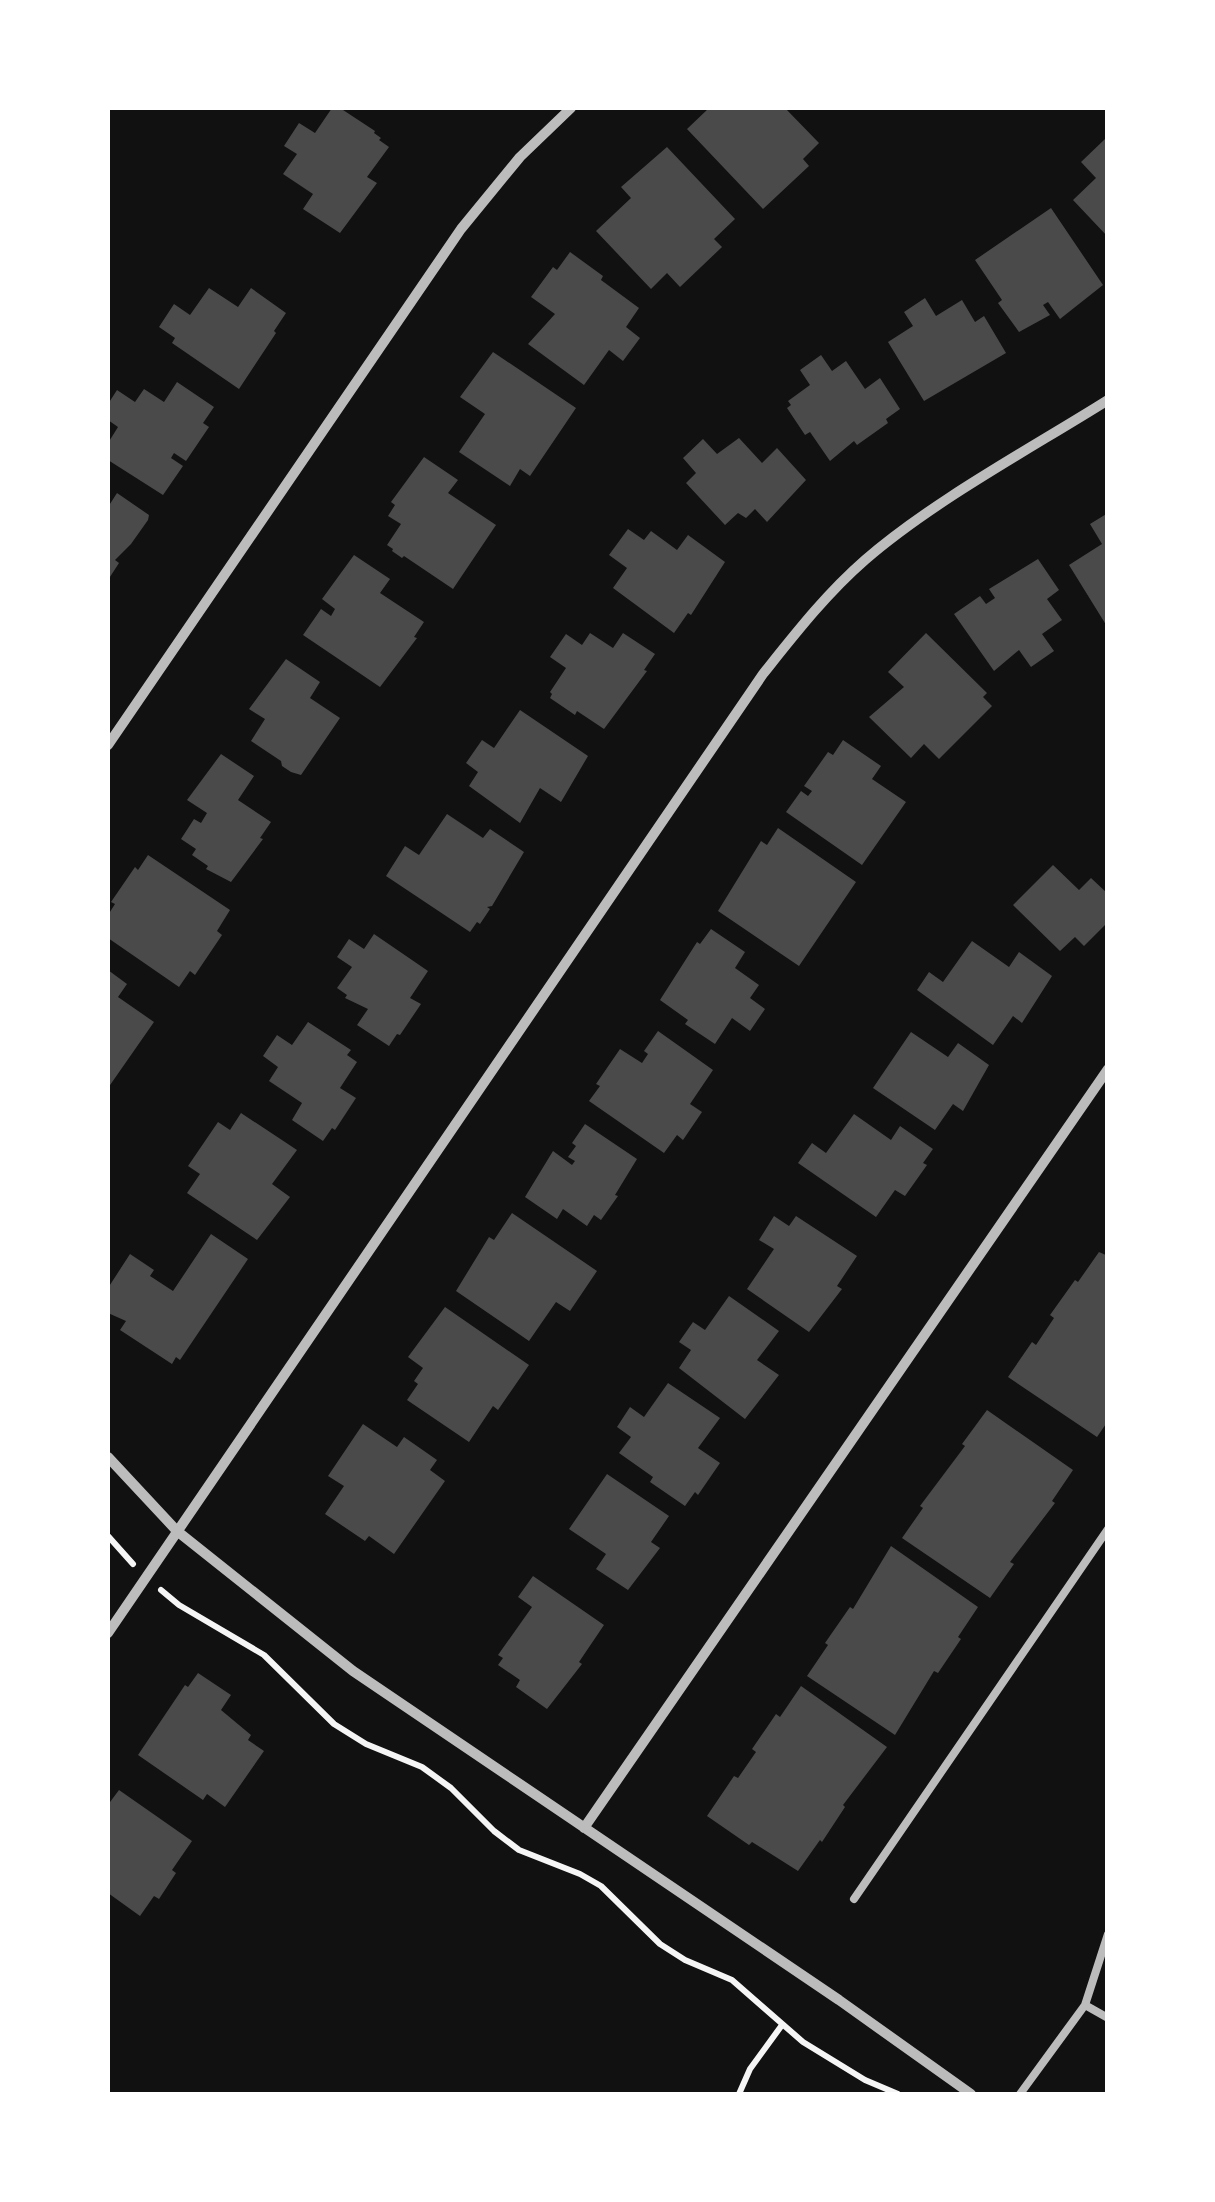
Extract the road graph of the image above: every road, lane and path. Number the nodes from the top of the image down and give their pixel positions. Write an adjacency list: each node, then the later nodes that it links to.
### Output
1 (571, 108): 3 (street)
2 (1108, 400): 7 (street)
3 (108, 745)
4 (1108, 1069): 11 (street)
5 (108, 1457): 7 (street)
6 (1108, 1529): 12 (lane)
7 (177, 1531): 9 (street); 11 (street)
8 (108, 1536): 9 (path)
9 (146, 1577): 10 (street); 16 (path)
10 (108, 1633)
11 (584, 1828): 19 (street)
12 (854, 1898)
13 (1108, 1934): 14 (lane)
14 (1085, 2005): 15 (lane); 20 (lane)
15 (1108, 2018)
16 (782, 2025): 17 (path); 18 (path)
17 (739, 2094)
18 (898, 2094)
19 (970, 2094)
20 (1020, 2094)

